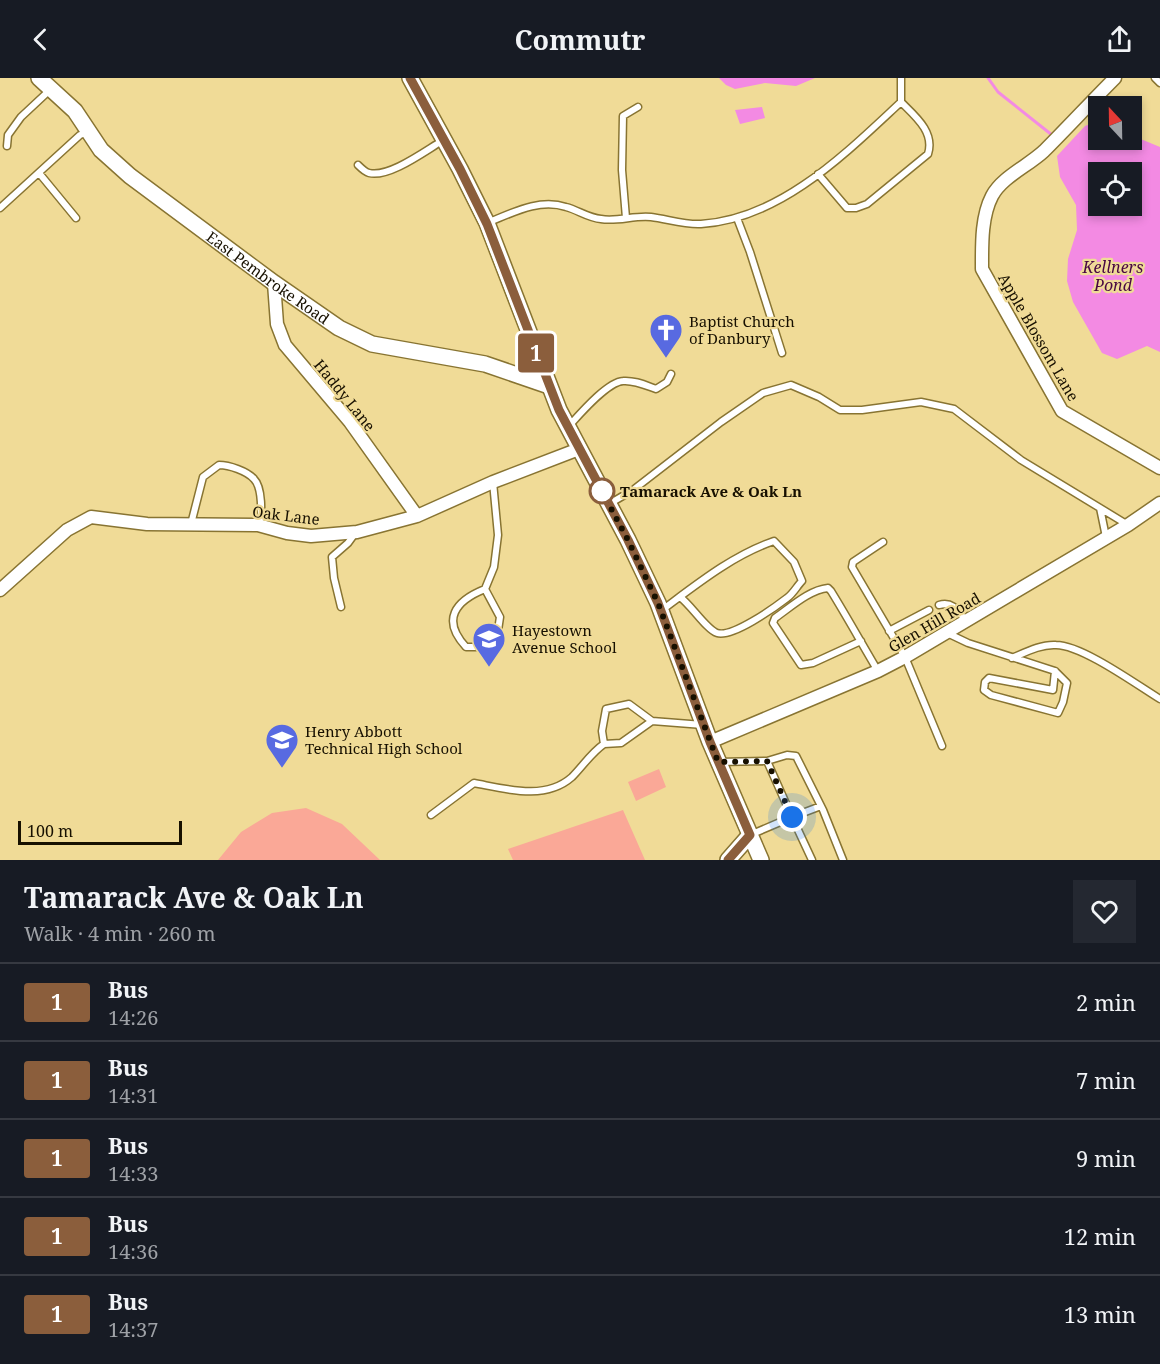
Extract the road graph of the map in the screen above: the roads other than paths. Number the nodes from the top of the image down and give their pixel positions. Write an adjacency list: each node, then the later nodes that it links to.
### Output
1 (410, 78): 10 (street)
2 (901, 78): 7 (lane)
3 (1115, 78): 26 (street, Apple Blossom Lane)
4 (1155, 78): 6 (lane)
5 (45, 83): 9 (street, East Pembroke Road); 11 (lane)
6 (1160, 83)
7 (901, 102): 14 (lane); 14 (lane)
8 (638, 107): 17 (lane)
9 (89, 132): 13 (lane); 20 (street, East Pembroke Road)
10 (444, 140): 12 (lane); 19 (street)
11 (7, 146)
12 (358, 165)
13 (39, 173): 15 (lane); 16 (lane)
14 (818, 174): 18 (lane)
15 (0, 208)
16 (76, 218)
17 (626, 218): 18 (lane); 19 (lane)
18 (736, 218): 21 (lane)
19 (487, 224): 23 (street)
20 (274, 283): 23 (street, East Pembroke Road); 31 (street, Haddy Lane)
21 (782, 353)
22 (671, 374): 24 (lane)
23 (549, 386): 24 (street)
24 (568, 428): 25 (street)
25 (579, 449): 27 (street, Oak Lane); 29 (street)
26 (1160, 468)
27 (493, 482): 31 (street, Oak Lane); 38 (lane)
28 (1160, 503): 34 (street, Glen Hill Road)
29 (609, 504): 30 (lane); 44 (street)
30 (1100, 508): 34 (lane); 36 (lane)
31 (417, 516): 35 (street, Oak Lane)
32 (191, 524): 33 (street, Oak Lane); 33 (lane); 39 (street, Oak Lane)
33 (258, 525): 35 (street, Oak Lane)
34 (1128, 525): 36 (street, Glen Hill Road)
35 (357, 532): 42 (lane)
36 (1107, 538): 45 (street, Glen Hill Road)
37 (883, 542): 46 (lane)
38 (485, 589): 38 (lane)
39 (0, 590)
40 (680, 597): 40 (lane); 44 (lane)
41 (939, 605): 45 (lane)
42 (341, 608)
43 (930, 610): 46 (lane)
44 (661, 611): 55 (street)
45 (966, 621): 47 (street, Glen Hill Road)
46 (889, 631): 49 (lane)
47 (947, 632): 49 (street, Glen Hill Road); 50 (lane)
48 (861, 641): 48 (lane); 51 (lane)
49 (905, 657): 51 (street, Glen Hill Road); 58 (lane)
50 (1011, 658): 52 (lane); 53 (lane)
51 (878, 670): 56 (street, Glen Hill Road)
52 (1055, 671): 52 (lane)
53 (1160, 699)
54 (652, 721): 55 (lane); 57 (lane); 57 (lane)
55 (704, 725): 56 (street)
56 (710, 742): 60 (street)
57 (604, 744): 62 (lane)
58 (942, 746)
59 (767, 761): 60 (lane); 61 (lane); 63 (lane)
60 (718, 762): 64 (street)
61 (821, 807): 63 (lane); 68 (lane)
62 (431, 815)
63 (792, 817): 64 (lane); 67 (lane)
64 (750, 835): 65 (street); 66 (street)
65 (728, 860)
66 (761, 860)
67 (812, 860)
68 (843, 860)

